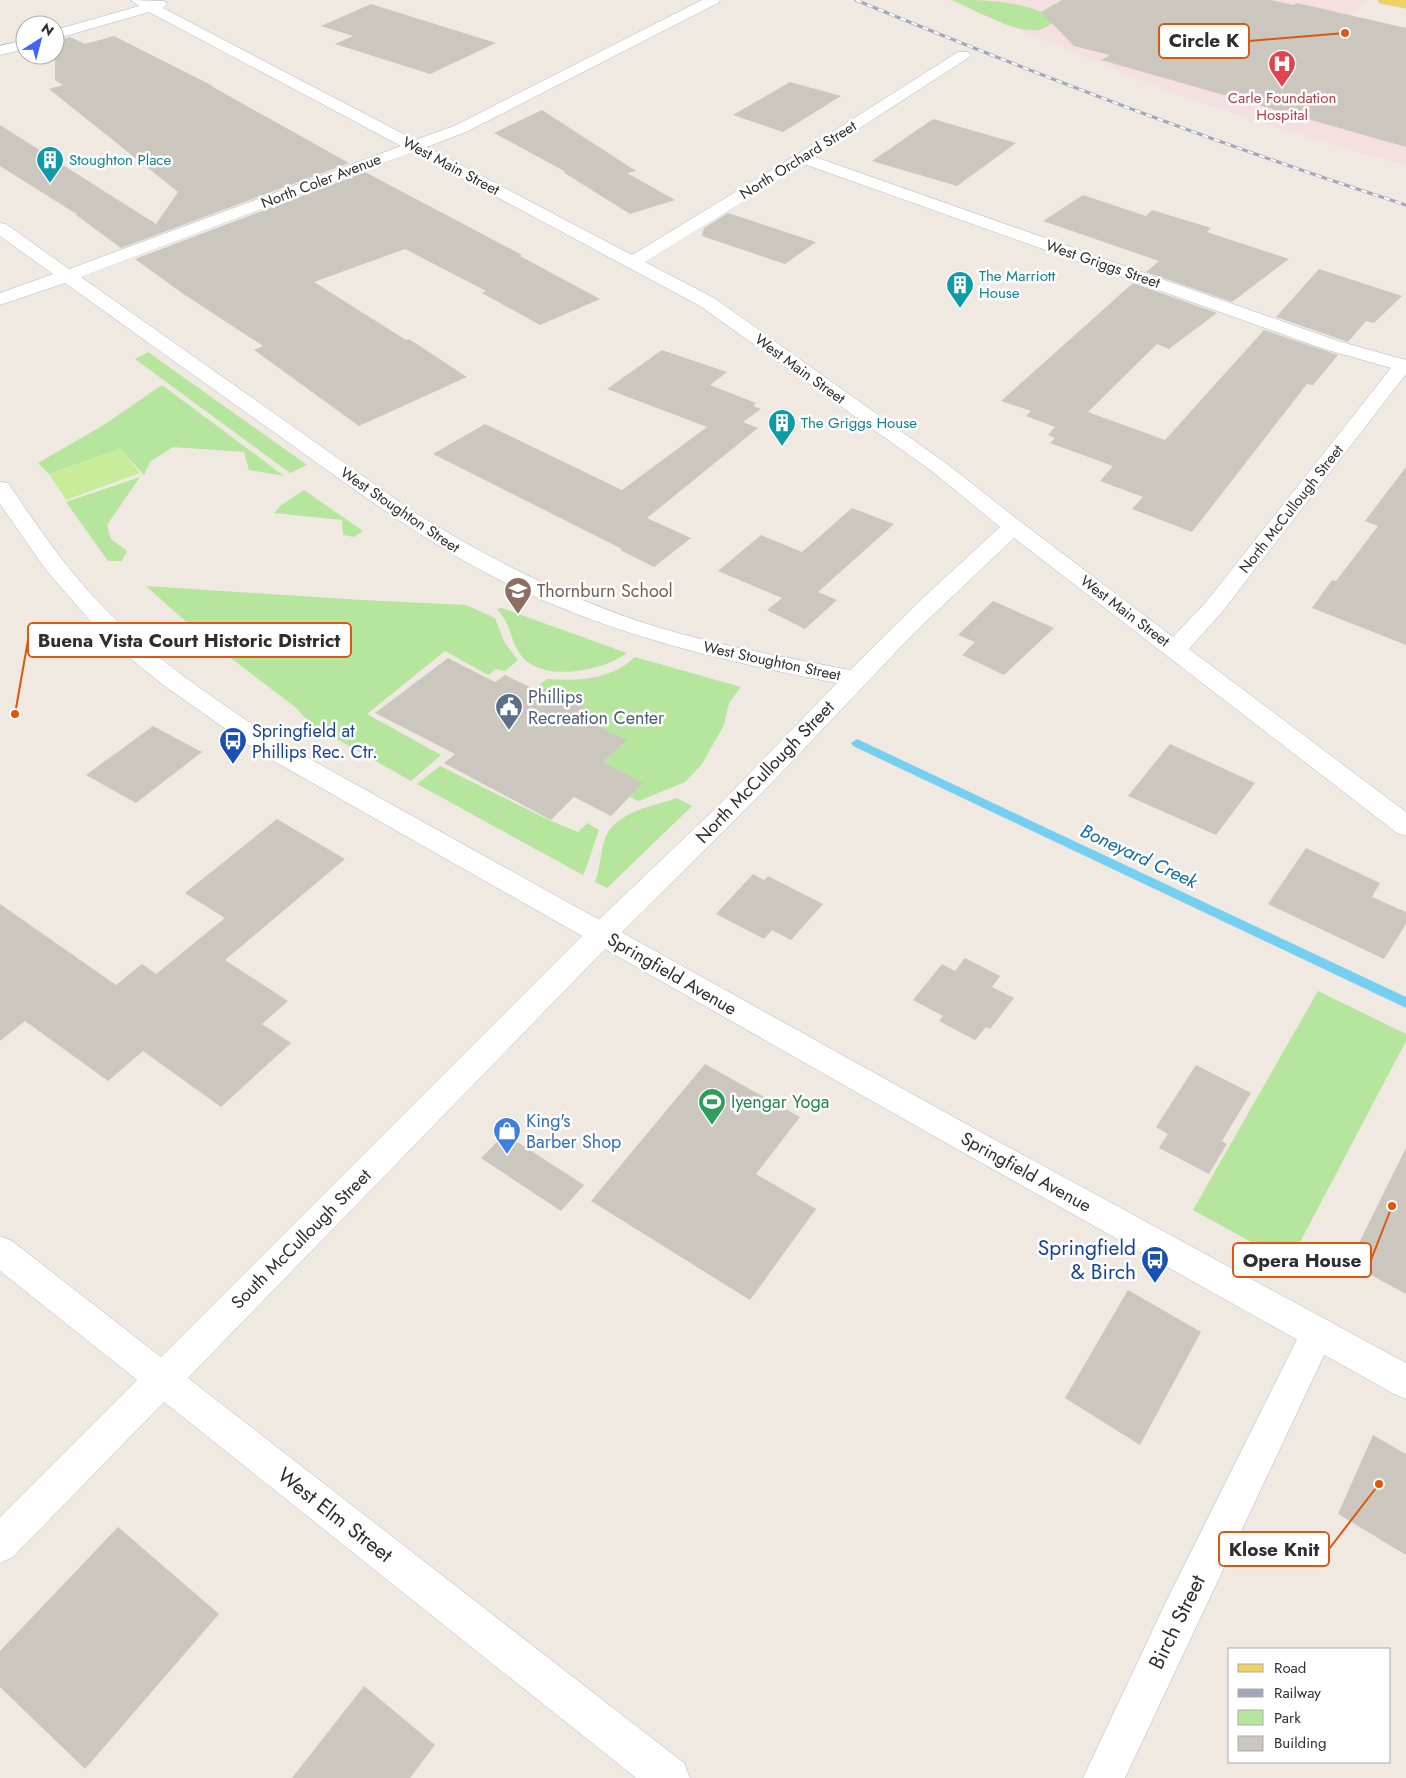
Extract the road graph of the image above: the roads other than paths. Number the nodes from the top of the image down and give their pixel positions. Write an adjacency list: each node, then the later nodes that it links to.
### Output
1 (171, 0): 4 (street)
2 (713, 0): 10 (street, North Coler Avenue)
3 (1385, 0): 5 (main road)
4 (144, 3): 6 (street); 10 (street, West Main Street)
5 (1406, 4)
6 (65, 31)
7 (15, 47): 8 (street)
8 (0, 51)
9 (964, 56): 11 (street, North Orchard Street)
10 (413, 146): 13 (street, West Main Street); 14 (street, North Coler Avenue)
11 (802, 158): 13 (street, North Orchard Street); 16 (street, West Griggs Street)
12 (0, 228): 14 (street, West Stoughton Street)
13 (631, 262): 18 (street, West Main Street)
14 (66, 276): 15 (street, North Coler Avenue); 20 (street, West Stoughton Street)
15 (0, 299)
16 (1404, 366): 19 (street, North McCullough Street)
17 (0, 488): 22 (street, Springfield Avenue)
18 (1013, 527): 19 (street, West Main Street); 20 (street, North McCullough Street)
19 (1174, 649): 21 (street, West Main Street)
20 (854, 679): 22 (street, North McCullough Street)
21 (1406, 826)
22 (602, 934): 24 (street, Springfield Avenue); 25 (street, South McCullough Street)
23 (0, 1251): 25 (street, West Elm Street)
24 (1318, 1332): 26 (street, Springfield Avenue); 29 (street, Birch Street)
25 (162, 1378): 27 (street, South McCullough Street); 28 (street, West Elm Street)
26 (1406, 1382)
27 (0, 1544)
28 (669, 1778)
29 (1104, 1778)

